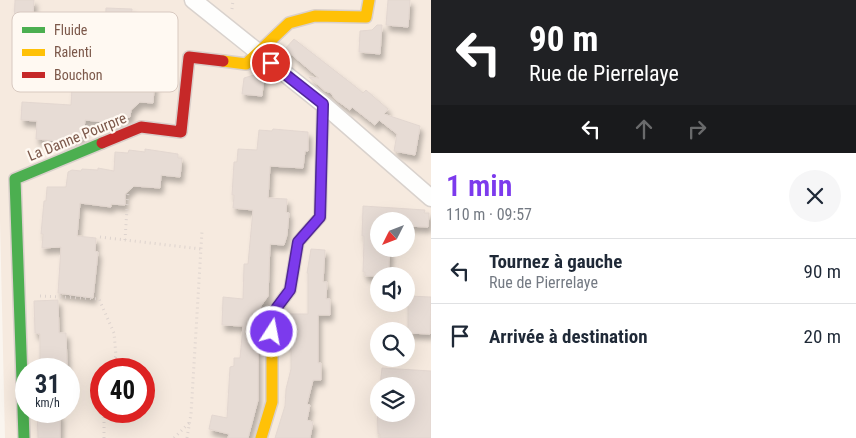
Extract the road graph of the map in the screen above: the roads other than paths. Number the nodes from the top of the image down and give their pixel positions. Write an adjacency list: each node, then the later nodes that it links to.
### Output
1 (193, 0): 3 (street)
2 (369, 0): 3 (street)
3 (258, 52): 4 (street); 6 (street, La Danne Pourpre)
4 (323, 104): 5 (street); 7 (street)
5 (431, 198)
6 (24, 438)
7 (261, 438)

